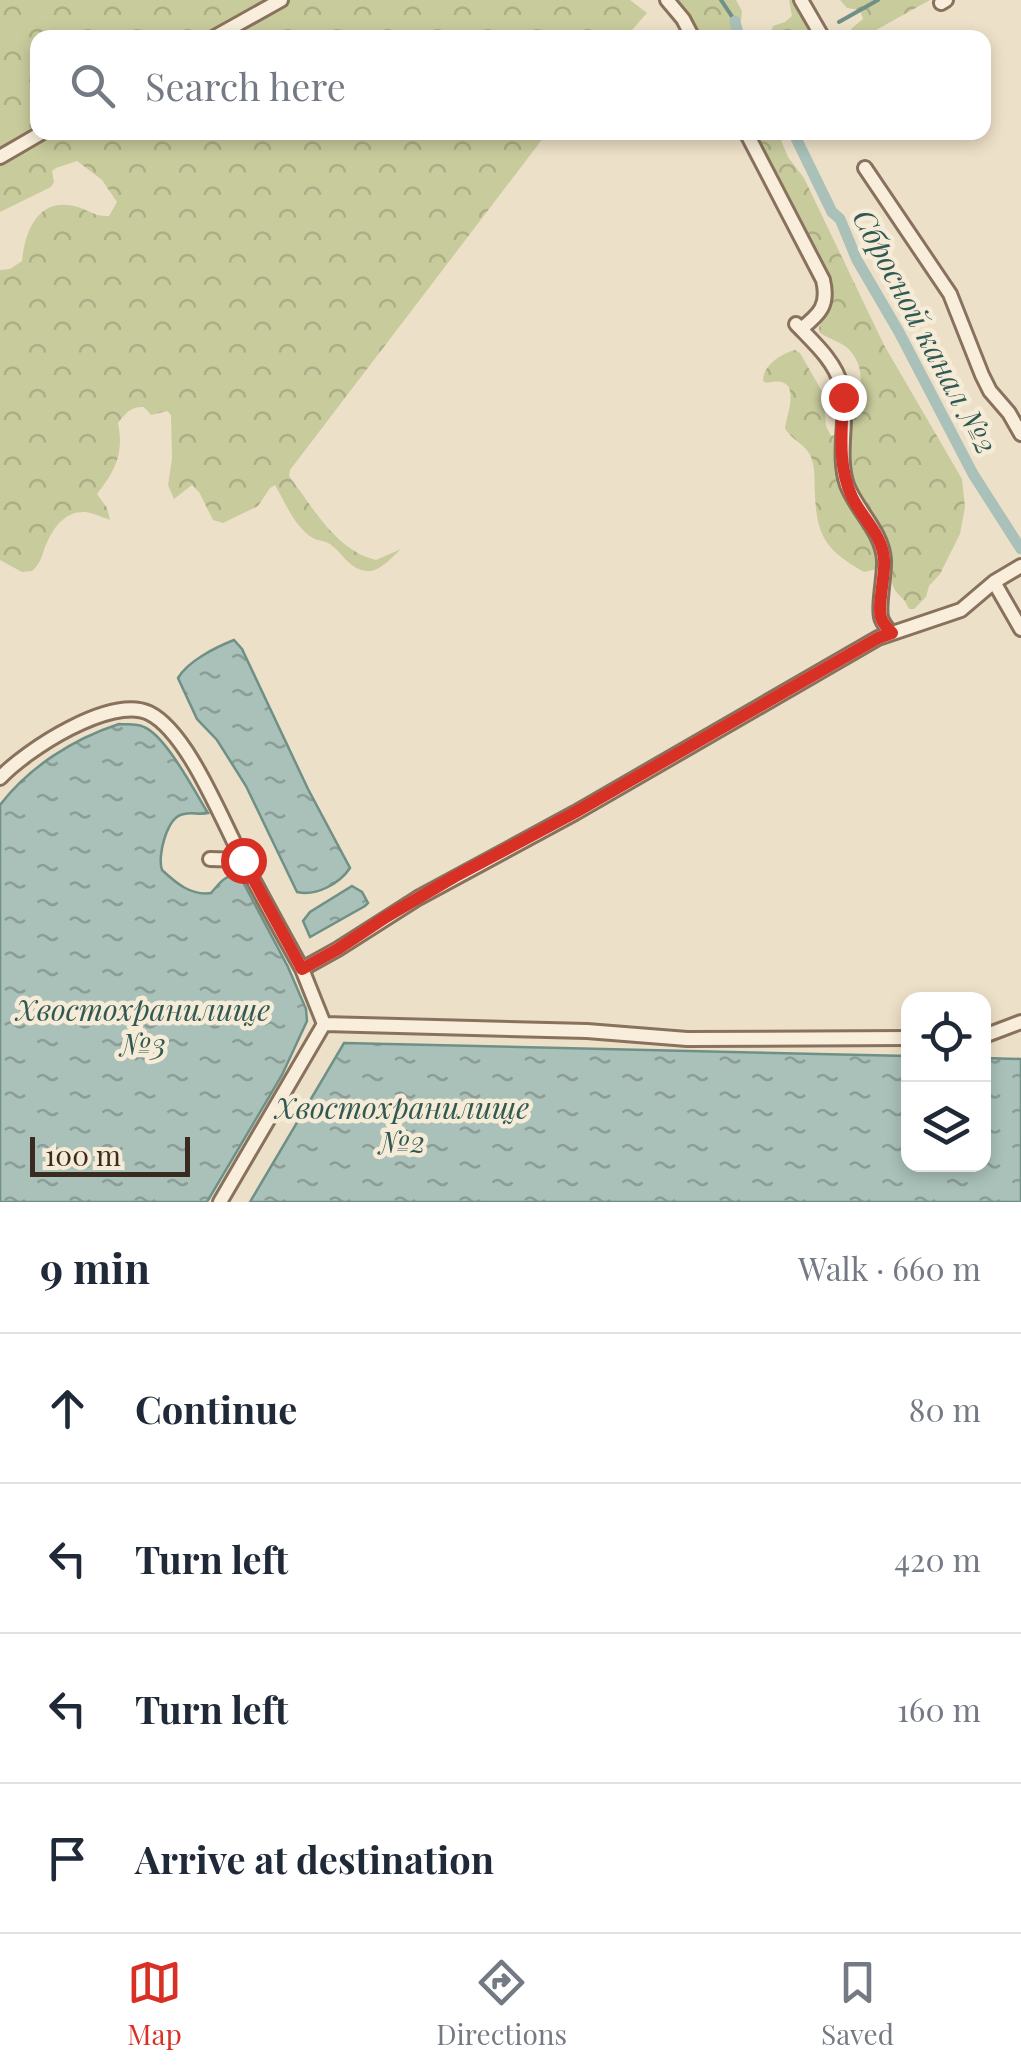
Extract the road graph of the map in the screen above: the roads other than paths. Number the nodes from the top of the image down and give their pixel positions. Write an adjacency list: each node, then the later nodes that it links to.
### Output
1 (281, 0): 4 (lane)
2 (667, 0): 5 (lane)
3 (801, 0): 6 (lane)
4 (228, 30)
5 (689, 30)
6 (818, 30)
7 (30, 140): 9 (lane)
8 (750, 140): 15 (lane)
9 (0, 157)
10 (865, 168): 11 (lane)
11 (1021, 434)
12 (1021, 566): 13 (lane)
13 (994, 582): 14 (lane); 15 (lane)
14 (1021, 630)
15 (892, 633): 19 (lane)
16 (0, 778): 18 (lane)
17 (210, 859): 18 (lane)
18 (243, 860): 19 (lane)
19 (302, 969): 21 (lane)
20 (1021, 1022): 22 (lane)
21 (324, 1024): 23 (lane); 24 (lane)
22 (991, 1033)
23 (901, 1038)
24 (220, 1202)

